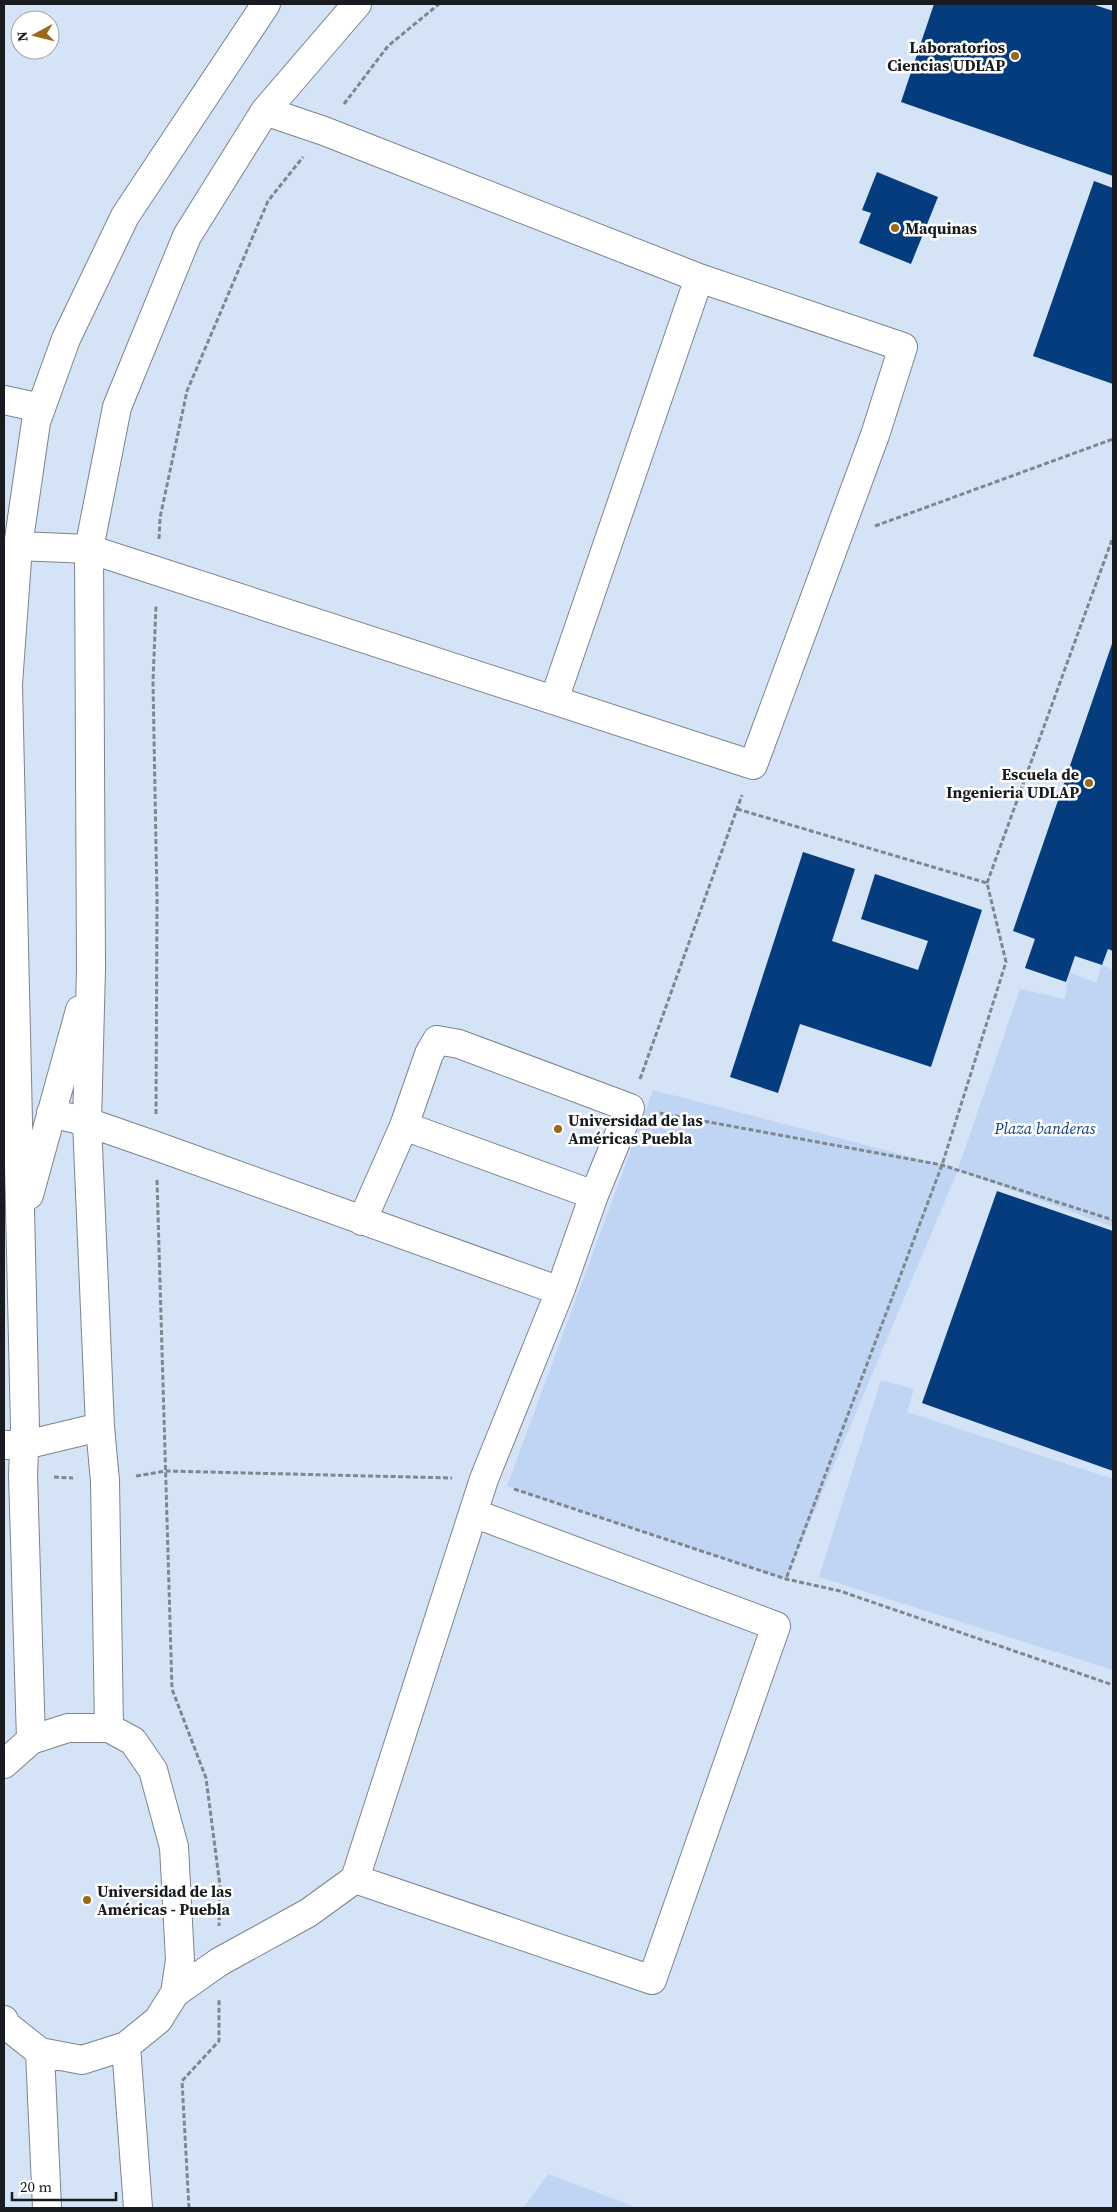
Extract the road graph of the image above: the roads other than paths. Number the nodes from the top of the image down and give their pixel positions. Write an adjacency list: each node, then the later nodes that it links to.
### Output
1 (266, 4): 6 (street)
2 (354, 5): 3 (street)
3 (265, 111): 4 (street); 8 (street)
4 (699, 278): 9 (street); 9 (street)
5 (4, 400): 6 (street)
6 (41, 408): 7 (street)
7 (18, 546): 8 (street); 10 (street)
8 (88, 549): 9 (street); 11 (street)
9 (554, 700)
10 (9, 937): 15 (street)
11 (91, 969): 12 (street); 13 (street)
12 (51, 1113): 13 (street); 18 (street)
13 (87, 1122): 17 (street); 20 (street)
14 (404, 1126): 16 (street); 16 (street); 17 (street)
15 (11, 1142): 18 (street)
16 (594, 1196): 19 (street)
17 (362, 1221): 19 (street)
18 (20, 1225): 21 (street)
19 (560, 1290): 22 (street)
20 (100, 1427): 21 (street); 23 (street)
21 (14, 1445): 24 (street)
22 (473, 1513): 26 (street); 26 (street)
23 (109, 1728): 24 (street); 27 (street)
24 (31, 1740): 25 (street)
25 (4, 1764)
26 (355, 1880): 27 (street)
27 (175, 1993): 29 (street)
28 (4, 2020): 30 (street)
29 (126, 2046): 30 (street); 32 (street)
30 (40, 2052): 31 (street)
31 (47, 2208)
32 (138, 2208)

